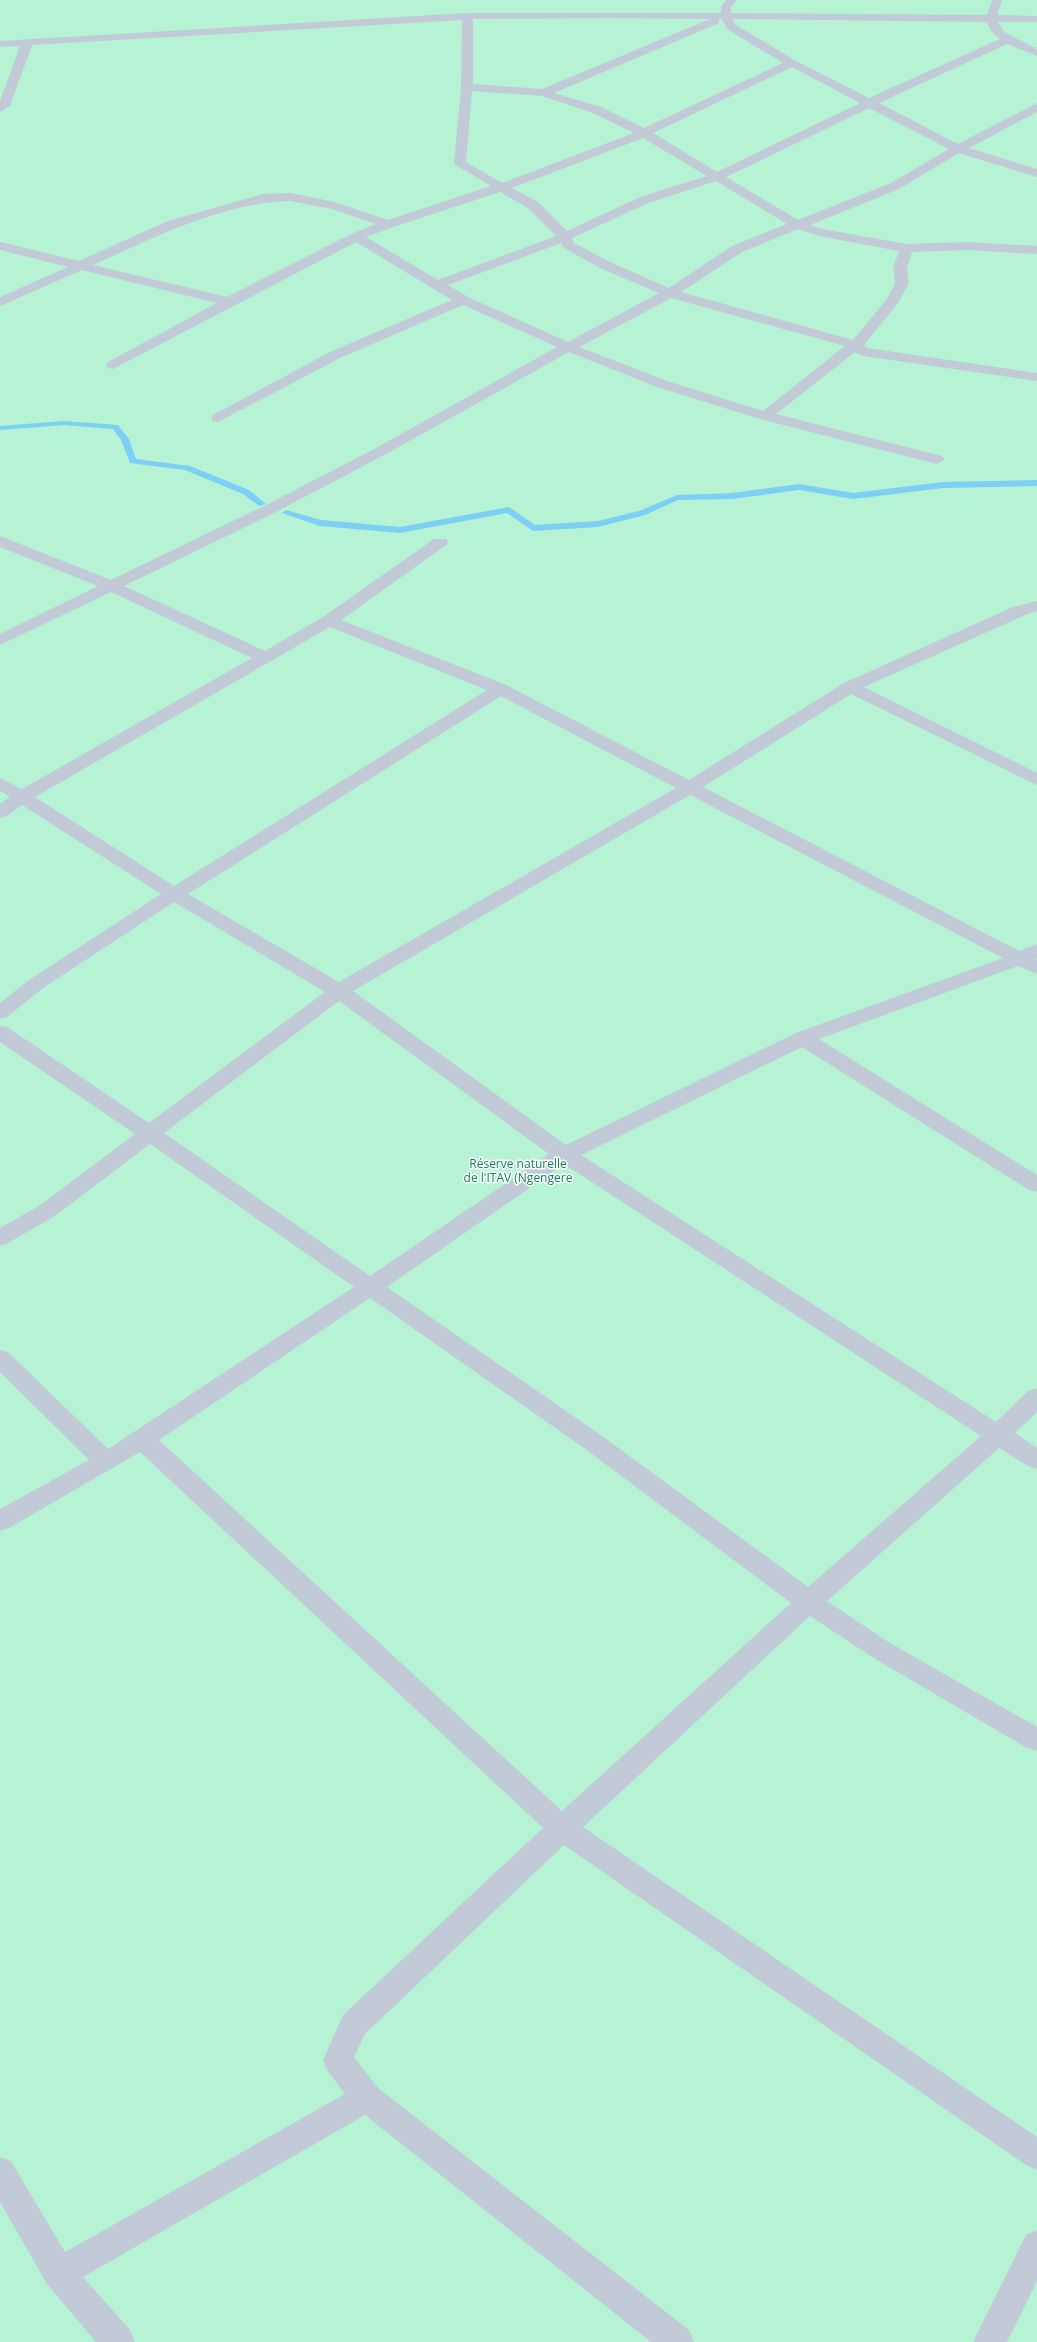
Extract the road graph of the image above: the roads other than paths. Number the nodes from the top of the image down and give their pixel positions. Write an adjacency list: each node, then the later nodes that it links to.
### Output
1 (604, 0): 6 (street)
2 (732, 0): 7 (street)
3 (997, 0): 9 (street)
4 (857, 6): 8 (street)
5 (462, 13): 6 (street); 12 (street); 16 (street)
6 (609, 15): 7 (street)
7 (726, 17): 8 (street); 15 (street); 17 (street)
8 (852, 18): 9 (street)
9 (991, 19): 10 (street); 11 (street)
10 (1037, 19)
11 (1007, 40): 14 (street); 18 (street)
12 (27, 43): 13 (street); 20 (street)
13 (0, 44)
14 (1037, 53)
15 (792, 63): 18 (street); 21 (street)
16 (467, 87): 17 (street); 25 (street)
17 (543, 92): 21 (street)
18 (869, 103): 22 (street); 24 (street)
19 (1037, 107): 22 (street)
20 (0, 108)
21 (644, 133): 24 (street); 25 (street)
22 (958, 149): 23 (street); 27 (street)
23 (1037, 173)
24 (716, 177): 27 (street); 29 (street)
25 (502, 187): 26 (street); 29 (street)
26 (388, 224): 28 (street); 33 (street)
27 (796, 224): 31 (street); 35 (street)
28 (356, 237): 34 (street); 38 (street)
29 (564, 238): 34 (street); 35 (street)
30 (0, 246): 33 (street)
31 (907, 248): 32 (street); 39 (street)
32 (1037, 250)
33 (82, 266): 37 (street); 38 (street)
34 (439, 284): 36 (street)
35 (670, 292): 39 (street); 40 (street)
36 (463, 300): 40 (street); 44 (street)
37 (0, 302)
38 (230, 302): 41 (street)
39 (856, 345): 42 (street); 43 (street)
40 (568, 347): 43 (street); 48 (street)
41 (113, 365)
42 (1037, 377)
43 (765, 416): 45 (street)
44 (218, 418)
45 (937, 459)
46 (0, 541): 48 (street)
47 (440, 542): 51 (street)
48 (111, 586): 53 (street); 54 (street)
49 (1037, 606): 50 (street)
50 (1019, 611): 52 (street); 55 (street)
51 (329, 621): 54 (street); 56 (street)
52 (1037, 621)
53 (0, 640)
54 (264, 657): 60 (street)
55 (850, 687): 57 (street); 59 (street)
56 (500, 689): 59 (street); 62 (street)
57 (1037, 780)
58 (0, 783): 60 (street)
59 (690, 787): 63 (street); 64 (street)
60 (22, 797): 61 (street); 62 (street)
61 (0, 812)
62 (174, 894): 64 (street); 65 (street)
63 (1031, 959): 67 (street)
64 (339, 991): 68 (street); 69 (street)
65 (0, 1013)
66 (0, 1032): 68 (street)
67 (803, 1038): 69 (street); 70 (street)
68 (150, 1134): 71 (street); 72 (street)
69 (564, 1154): 72 (street); 75 (street)
70 (1037, 1185)
71 (0, 1238)
72 (370, 1288): 76 (street); 80 (street)
73 (0, 1358): 78 (street)
74 (1037, 1398): 75 (street)
75 (998, 1436): 77 (street); 80 (street)
76 (142, 1439): 78 (street); 82 (street)
77 (1037, 1460)
78 (106, 1462): 79 (street)
79 (0, 1521)
80 (809, 1602): 81 (street); 82 (street)
81 (1037, 1740)
82 (562, 1828): 83 (street); 84 (street)
83 (367, 2098): 87 (street); 89 (street)
84 (1037, 2155)
85 (0, 2172): 87 (street)
86 (1037, 2246): 90 (street)
87 (59, 2273): 88 (street)
88 (118, 2342)
89 (677, 2342)
90 (990, 2342)

